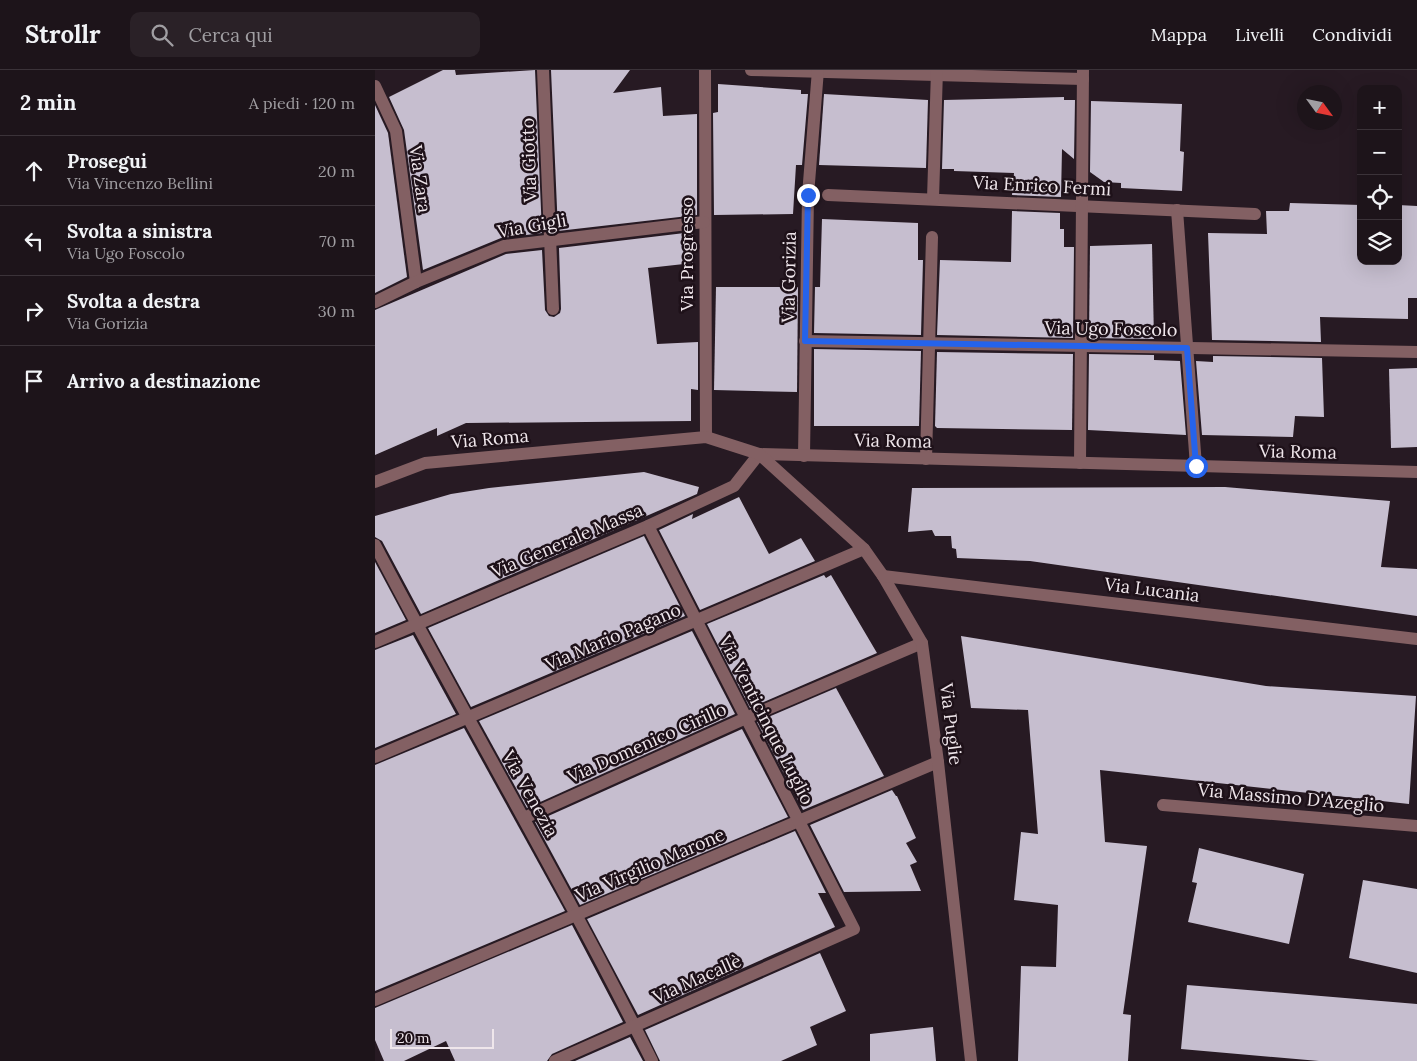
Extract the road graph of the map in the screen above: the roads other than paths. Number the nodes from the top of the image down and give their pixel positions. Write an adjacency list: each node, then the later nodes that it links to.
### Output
1 (543, 70): 15 (street, Via Giotto)
2 (705, 70): 13 (street, Via Progresso)
3 (751, 70): 4 (street)
4 (818, 71): 5 (street); 19 (street, Via Gorizia)
5 (937, 72): 6 (street); 9 (street)
6 (1083, 74): 10 (street)
7 (376, 89): 16 (street, Via Zara)
8 (828, 195): 9 (street, Via Enrico Fermi)
9 (933, 199): 10 (street, Via Enrico Fermi)
10 (1081, 205): 11 (street, Via Enrico Fermi); 21 (street)
11 (1177, 210): 12 (street, Via Enrico Fermi); 22 (street)
12 (1255, 214)
13 (704, 222): 15 (street, Via Gigli); 24 (street, Via Progresso)
14 (932, 238): 20 (street)
15 (550, 239): 16 (street, Via Gigli); 18 (street, Via Giotto)
16 (416, 282): 17 (street, Via Gigli)
17 (375, 302)
18 (553, 309)
19 (805, 341): 20 (street, Via Ugo Foscolo); 26 (street, Via Gorizia)
20 (929, 343): 21 (street, Via Ugo Foscolo); 27 (street)
21 (1080, 346): 22 (street, Via Ugo Foscolo); 28 (street)
22 (1187, 348): 23 (street, Via Ugo Foscolo); 29 (street)
23 (1417, 352)
24 (706, 437): 25 (street, Via Roma); 31 (street, Via Roma)
25 (759, 454): 26 (street, Via Roma); 32 (street, Via Generale Massa); 34 (street, Via Puglie)
26 (804, 456): 27 (street, Via Roma)
27 (926, 459): 28 (street, Via Roma)
28 (1080, 463): 29 (street, Via Roma)
29 (1196, 466): 30 (street, Via Roma)
30 (1417, 472)
31 (375, 482)
32 (647, 526): 36 (street, Via Venticinque Luglio); 37 (street, Via Generale Massa)
33 (375, 545): 37 (street, Via Venezia)
34 (864, 549): 35 (street, Via Puglie); 36 (street, Via Mario Pagano)
35 (883, 576): 38 (street, Via Lucania); 40 (street, Via Puglie)
36 (696, 620): 41 (street, Via Mario Pagano); 42 (street, Via Venticinque Luglio)
37 (416, 623): 39 (street, Via Generale Massa); 41 (street, Via Venezia)
38 (1417, 639)
39 (375, 642)
40 (923, 643): 42 (street, Via Domenico Cirillo); 44 (street, Via Puglie)
41 (467, 718): 43 (street, Via Mario Pagano); 46 (street, Via Venezia)
42 (746, 718): 46 (street, Via Domenico Cirillo); 47 (street, Via Venticinque Luglio)
43 (375, 757)
44 (938, 762): 47 (street, Via Virgilio Marone); 55 (street, Via Puglie)
45 (1163, 805): 48 (street, Via Massimo D'Azeglio)
46 (524, 818): 49 (street, Via Venezia)
47 (798, 820): 49 (street, Via Virgilio Marone); 50 (street, Via Venticinque Luglio)
48 (1417, 826)
49 (577, 915): 51 (street, Via Virgilio Marone); 52 (street, Via Venezia)
50 (854, 929): 52 (street, Via Macallè)
51 (375, 1000)
52 (635, 1026): 53 (street, Via Macallè); 54 (street, Via Venezia)
53 (555, 1061)
54 (652, 1061)
55 (971, 1061)

